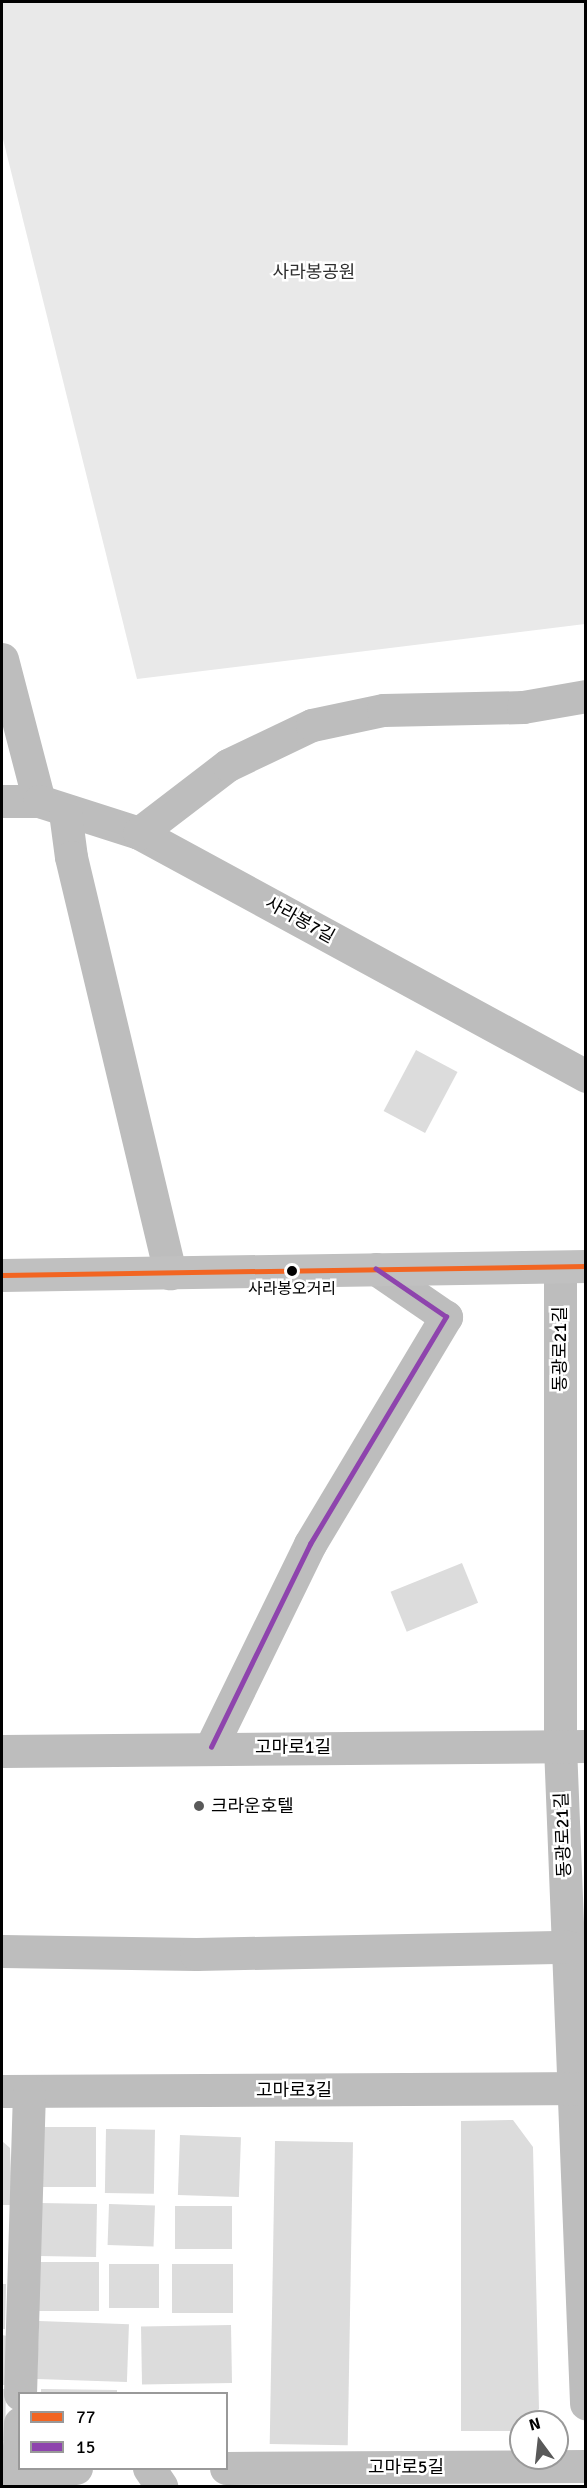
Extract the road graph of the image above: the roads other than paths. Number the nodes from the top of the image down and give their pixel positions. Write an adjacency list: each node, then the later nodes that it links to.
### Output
1 (2, 659): 4 (street)
2 (585, 696): 5 (street)
3 (2, 801): 4 (street, 사라봉7길)
4 (52, 807): 5 (street, 사라봉7길); 9 (street)
5 (139, 833): 6 (street, 사라봉7길)
6 (585, 1076)
7 (573, 1267): 8 (main road); 11 (street, 동광로21길)
8 (376, 1269): 9 (main road); 12 (street)
9 (170, 1273): 10 (main road)
10 (2, 1275)
11 (573, 1746): 12 (street, 고마로1길); 14 (street, 동광로21길)
12 (211, 1747): 13 (street, 고마로1길)
13 (2, 1751)
14 (568, 1947): 15 (street); 16 (street, 동광로21길)
15 (2, 1951)
16 (579, 2088): 17 (street, 고마로3길); 19 (street, 동광로21길)
17 (15, 2091): 18 (street)
18 (20, 2392)
19 (585, 2403)
20 (18, 2433): 25 (street)
21 (585, 2466): 22 (street, 고마로5길)
22 (228, 2468)
23 (65, 2470): 25 (street)
24 (150, 2470): 26 (street)
25 (10, 2475)
26 (161, 2487)

